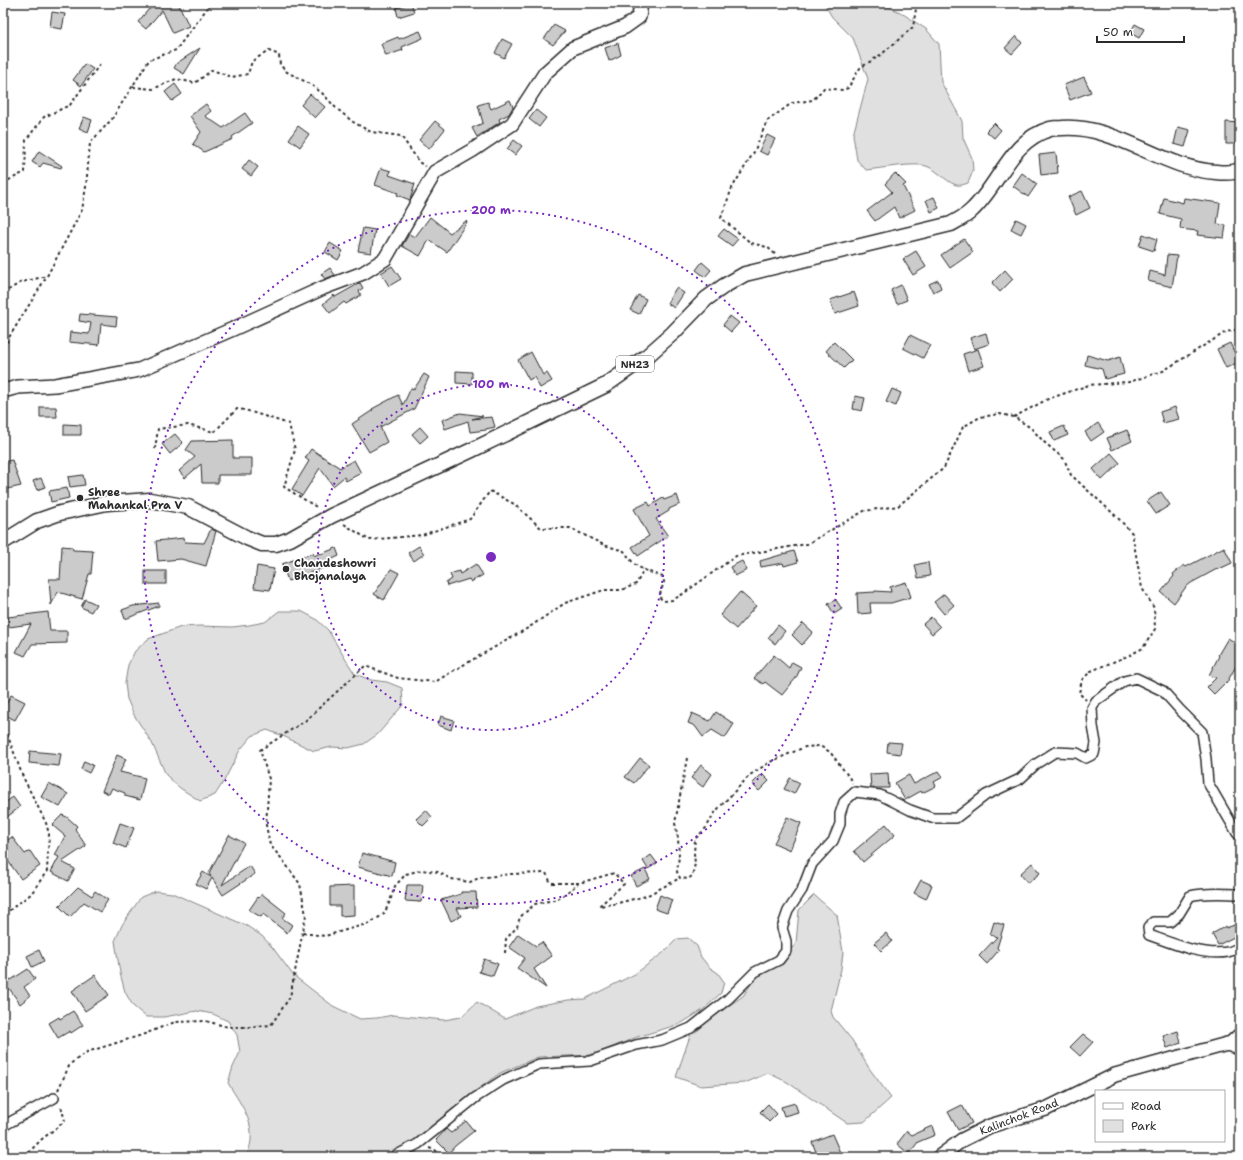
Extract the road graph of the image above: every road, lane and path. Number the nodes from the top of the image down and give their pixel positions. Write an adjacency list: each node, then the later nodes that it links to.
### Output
1 (211, 3): 7 (path)
2 (641, 3): 9 (street)
3 (917, 3): 11 (path)
4 (1240, 14): 5 (path)
5 (1240, 45)
6 (100, 64): 10 (path)
7 (132, 87): 9 (path); 12 (path)
8 (1240, 170): 11 (main road, NH23)
9 (435, 172): 16 (street)
10 (3, 183)
11 (787, 263): 18 (main road, NH23)
12 (47, 276): 13 (path); 15 (path)
13 (3, 293)
14 (1240, 329): 17 (path)
15 (3, 354)
16 (3, 391)
17 (1014, 417): 19 (path); 28 (path)
18 (3, 542)
19 (1092, 708): 22 (street); 23 (street)
20 (3, 723): 27 (path)
21 (687, 758): 24 (path)
22 (855, 792): 24 (path); 36 (street)
23 (1240, 836)
24 (680, 878): 25 (path)
25 (579, 884): 28 (path); 30 (path)
26 (1240, 894): 29 (street)
27 (3, 915)
28 (303, 933): 34 (path)
29 (1240, 947)
30 (505, 953)
31 (1240, 1032): 32 (street)
32 (1227, 1044): 33 (street); 40 (street, Kalinchok Road)
33 (1240, 1048)
34 (54, 1098): 35 (street); 37 (path)
35 (3, 1126)
36 (418, 1144): 38 (street); 39 (path)
37 (24, 1157)
38 (393, 1157)
39 (443, 1157)
40 (939, 1157)

